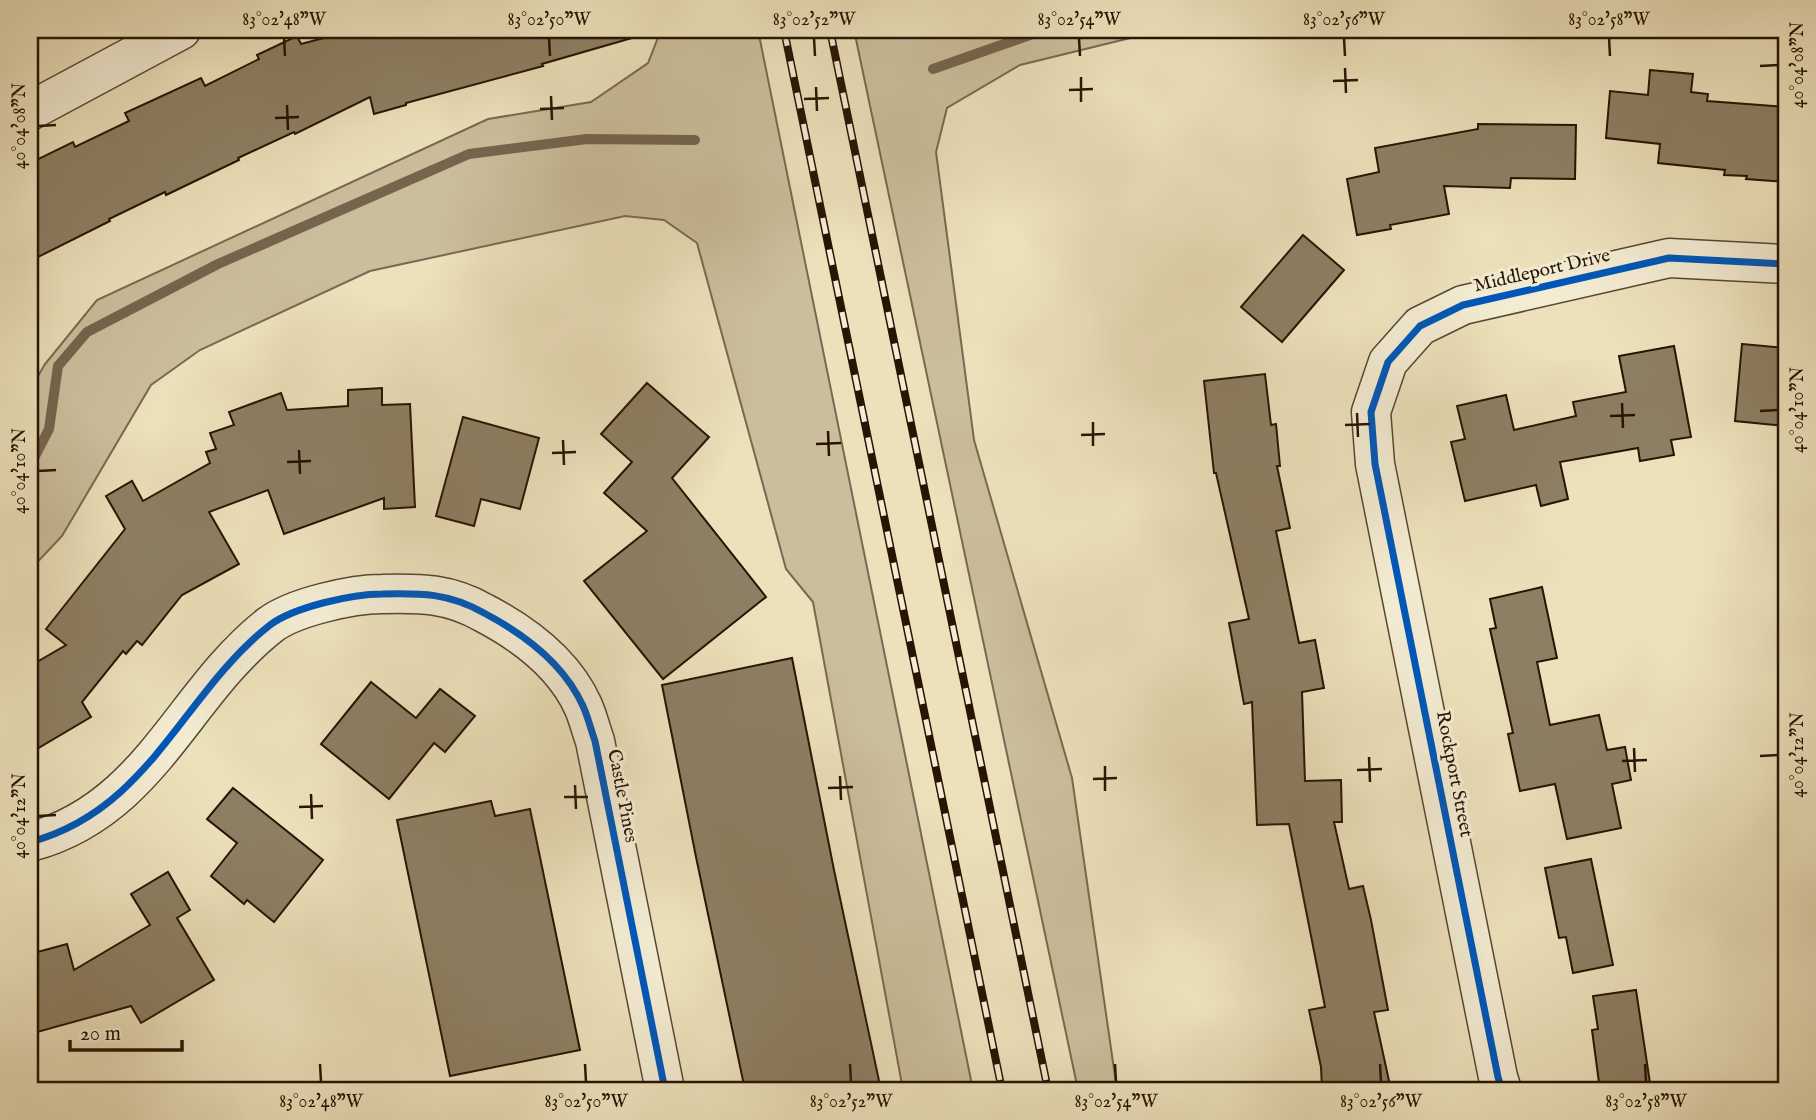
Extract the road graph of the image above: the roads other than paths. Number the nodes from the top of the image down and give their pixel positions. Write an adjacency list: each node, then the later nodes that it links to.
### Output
1 (181, 30): 2 (street)
2 (30, 111)
3 (1786, 264): 4 (street, Middleport Drive)
4 (1375, 464): 7 (street, Rockport Street)
5 (30, 842): 6 (street, Castle Pines)
6 (665, 1090)
7 (1502, 1090)

